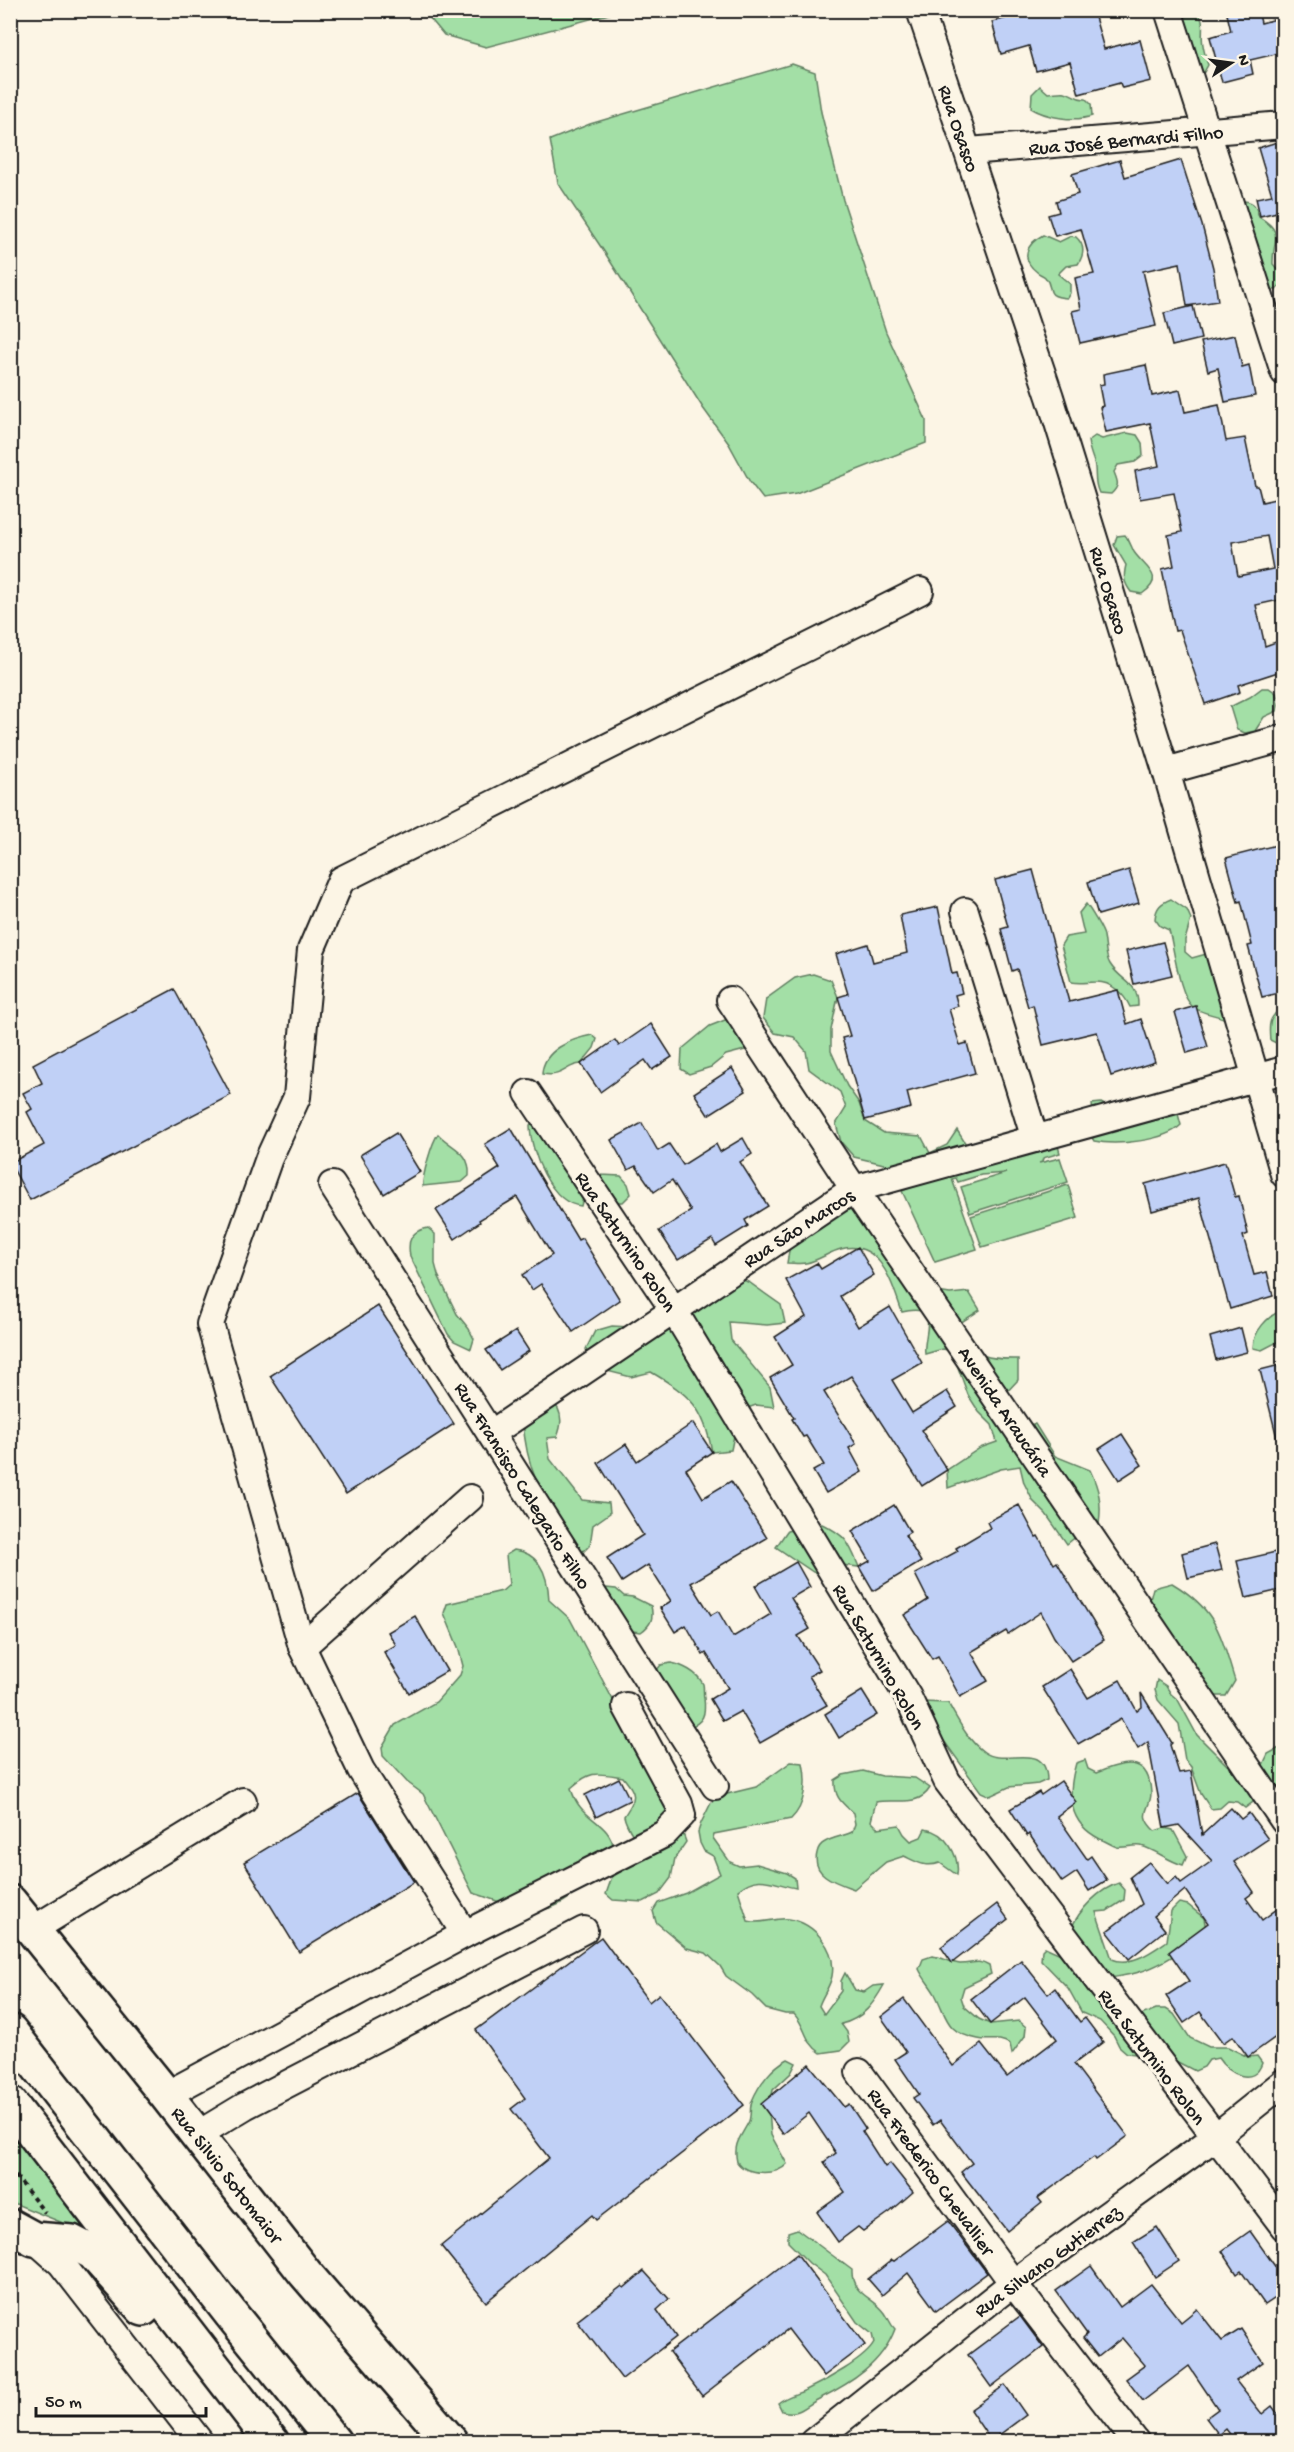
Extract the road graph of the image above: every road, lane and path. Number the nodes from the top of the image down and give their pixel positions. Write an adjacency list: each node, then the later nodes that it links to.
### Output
1 (920, 10): 5 (street, Rua Osasco)
2 (1168, 10): 4 (street)
3 (1284, 125): 4 (street, Rua José Bernardi Filho)
4 (1208, 132): 5 (street, Rua José Bernardi Filho); 6 (street)
5 (969, 152): 9 (street, Rua Osasco)
6 (1284, 372)
7 (920, 591): 22 (street)
8 (1284, 738): 9 (street)
9 (1166, 771): 13 (street, Rua Osasco)
10 (965, 911): 15 (street)
11 (730, 1000): 18 (street, Avenida Araucária)
12 (1284, 1071): 13 (street, Rua São Marcos)
13 (1255, 1078): 15 (street, Rua São Marcos); 16 (street, Rua Osasco)
14 (528, 1093): 19 (street, Rua Saturnino Rolon)
15 (1035, 1139): 18 (street, Rua São Marcos)
16 (1284, 1174)
17 (332, 1185): 20 (street, Rua Francisco Calegario Filho)
18 (855, 1189): 19 (street, Rua São Marcos); 26 (street, Avenida Araucária)
19 (673, 1309): 20 (street, Rua São Marcos); 38 (street, Rua Saturnino Rolon)
20 (492, 1433): 24 (street, Rua Francisco Calegario Filho)
21 (470, 1498): 22 (street)
22 (302, 1647): 30 (street)
23 (626, 1706): 30 (street)
24 (715, 1786)
25 (243, 1801): 28 (street)
26 (1284, 1821)
27 (10, 1902): 28 (highway, Rua Silvio Sotomaior)
28 (32, 1930): 35 (highway, Rua Silvio Sotomaior)
29 (584, 1930): 37 (street)
30 (465, 1934): 35 (street)
31 (10, 2031): 42 (highway)
32 (10, 2058): 42 (highway)
33 (860, 2072): 41 (street, Rua Frederico Chevallier)
34 (1284, 2082): 38 (street, Rua Silvano Gutierrez)
35 (166, 2095): 37 (highway, Rua Silvio Sotomaior)
36 (10, 2103): 45 (highway)
37 (197, 2134): 47 (highway, Rua Silvio Sotomaior)
38 (1215, 2138): 39 (street, Rua Saturnino Rolon); 41 (street, Rua Silvano Gutierrez)
39 (1284, 2227)
40 (22, 2232): 43 (street); 44 (highway)
41 (1013, 2283): 48 (street, Rua Silvano Gutierrez); 49 (street, Rua Frederico Chevallier)
42 (231, 2313): 46 (highway)
43 (200, 2442)
44 (258, 2442)
45 (272, 2442)
46 (334, 2442)
47 (451, 2442)
48 (813, 2442)
49 (1136, 2442)

